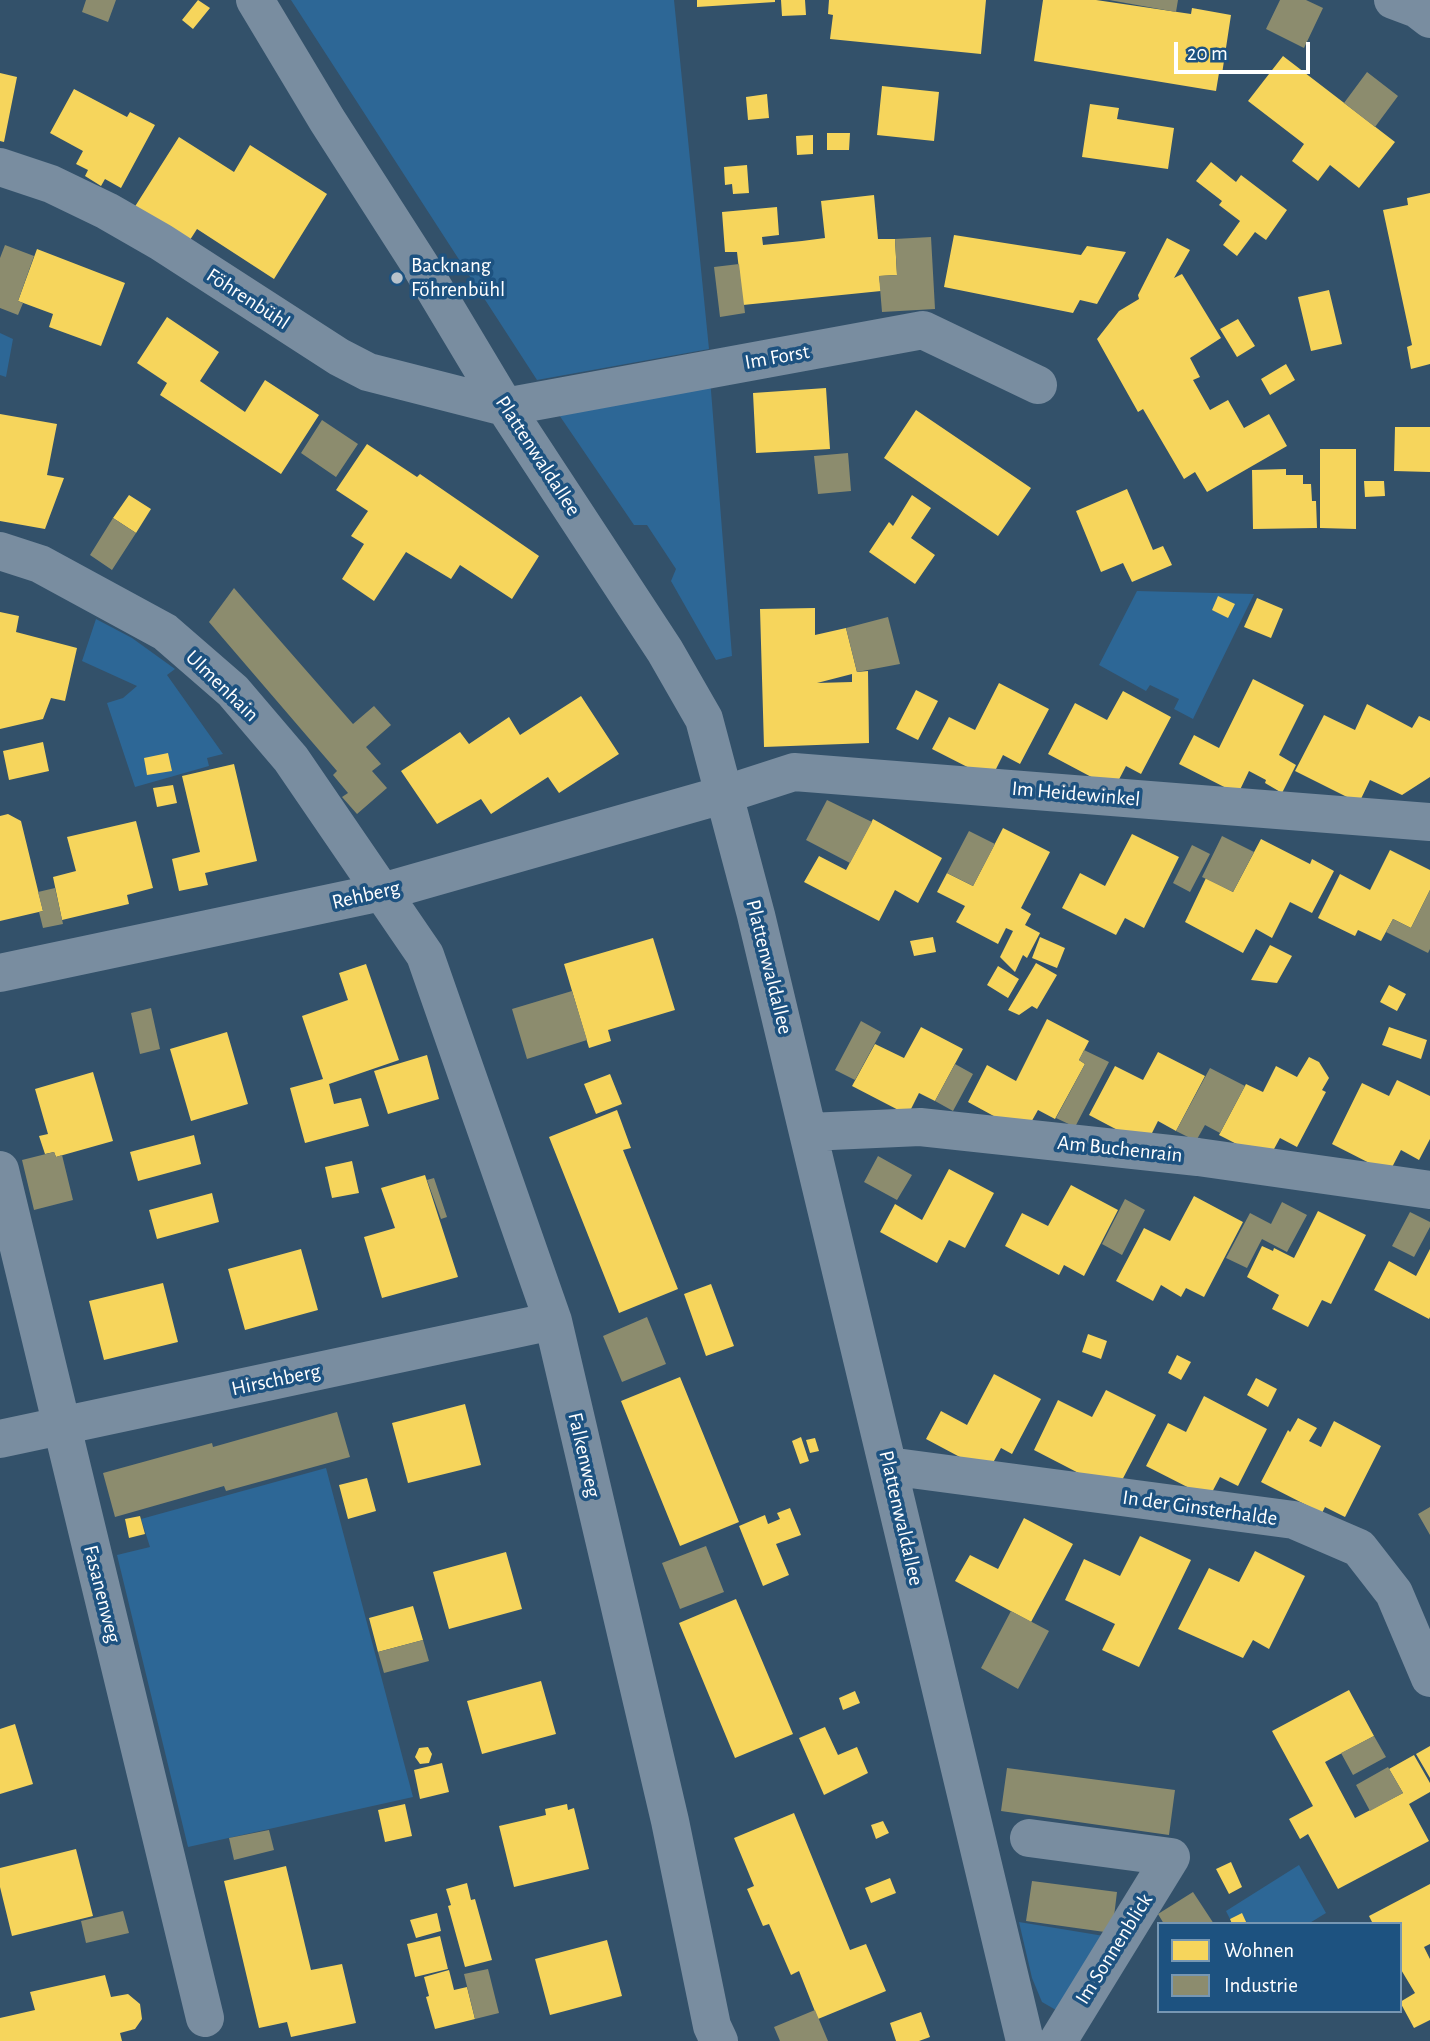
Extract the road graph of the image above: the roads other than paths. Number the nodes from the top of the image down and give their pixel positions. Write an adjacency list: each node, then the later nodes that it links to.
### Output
1 (255, 0): 6 (street, Plattenwaldallee)
2 (1393, 0): 3 (street)
3 (1430, 19)
4 (0, 167): 6 (street, Föhrenbühl)
5 (1038, 385): 6 (street, Im Forst)
6 (505, 407): 8 (street, Plattenwaldallee)
7 (0, 551): 10 (street, Ulmenhain)
8 (726, 794): 9 (street, Im Heidewinkel); 10 (street, Rehberg); 12 (street, Plattenwaldallee)
9 (1430, 822)
10 (382, 892): 11 (street, Rehberg); 15 (street, Falkenweg)
11 (0, 973)
12 (808, 1132): 14 (street, Am Buchenrain); 18 (street, Plattenwaldallee)
13 (0, 1170): 16 (street, Fasanenweg)
14 (1430, 1190)
15 (553, 1321): 16 (street, Hirschberg); 22 (street, Falkenweg)
16 (61, 1426): 17 (street, Hirschberg); 21 (street, Fasanenweg)
17 (0, 1439)
18 (888, 1466): 19 (street, In der Ginsterhalde); 23 (street, Plattenwaldallee)
19 (1430, 1678)
20 (1029, 1838): 24 (street, Im Sonnenblick)
21 (205, 2018)
22 (719, 2041)
23 (1025, 2041)
24 (1058, 2041)

